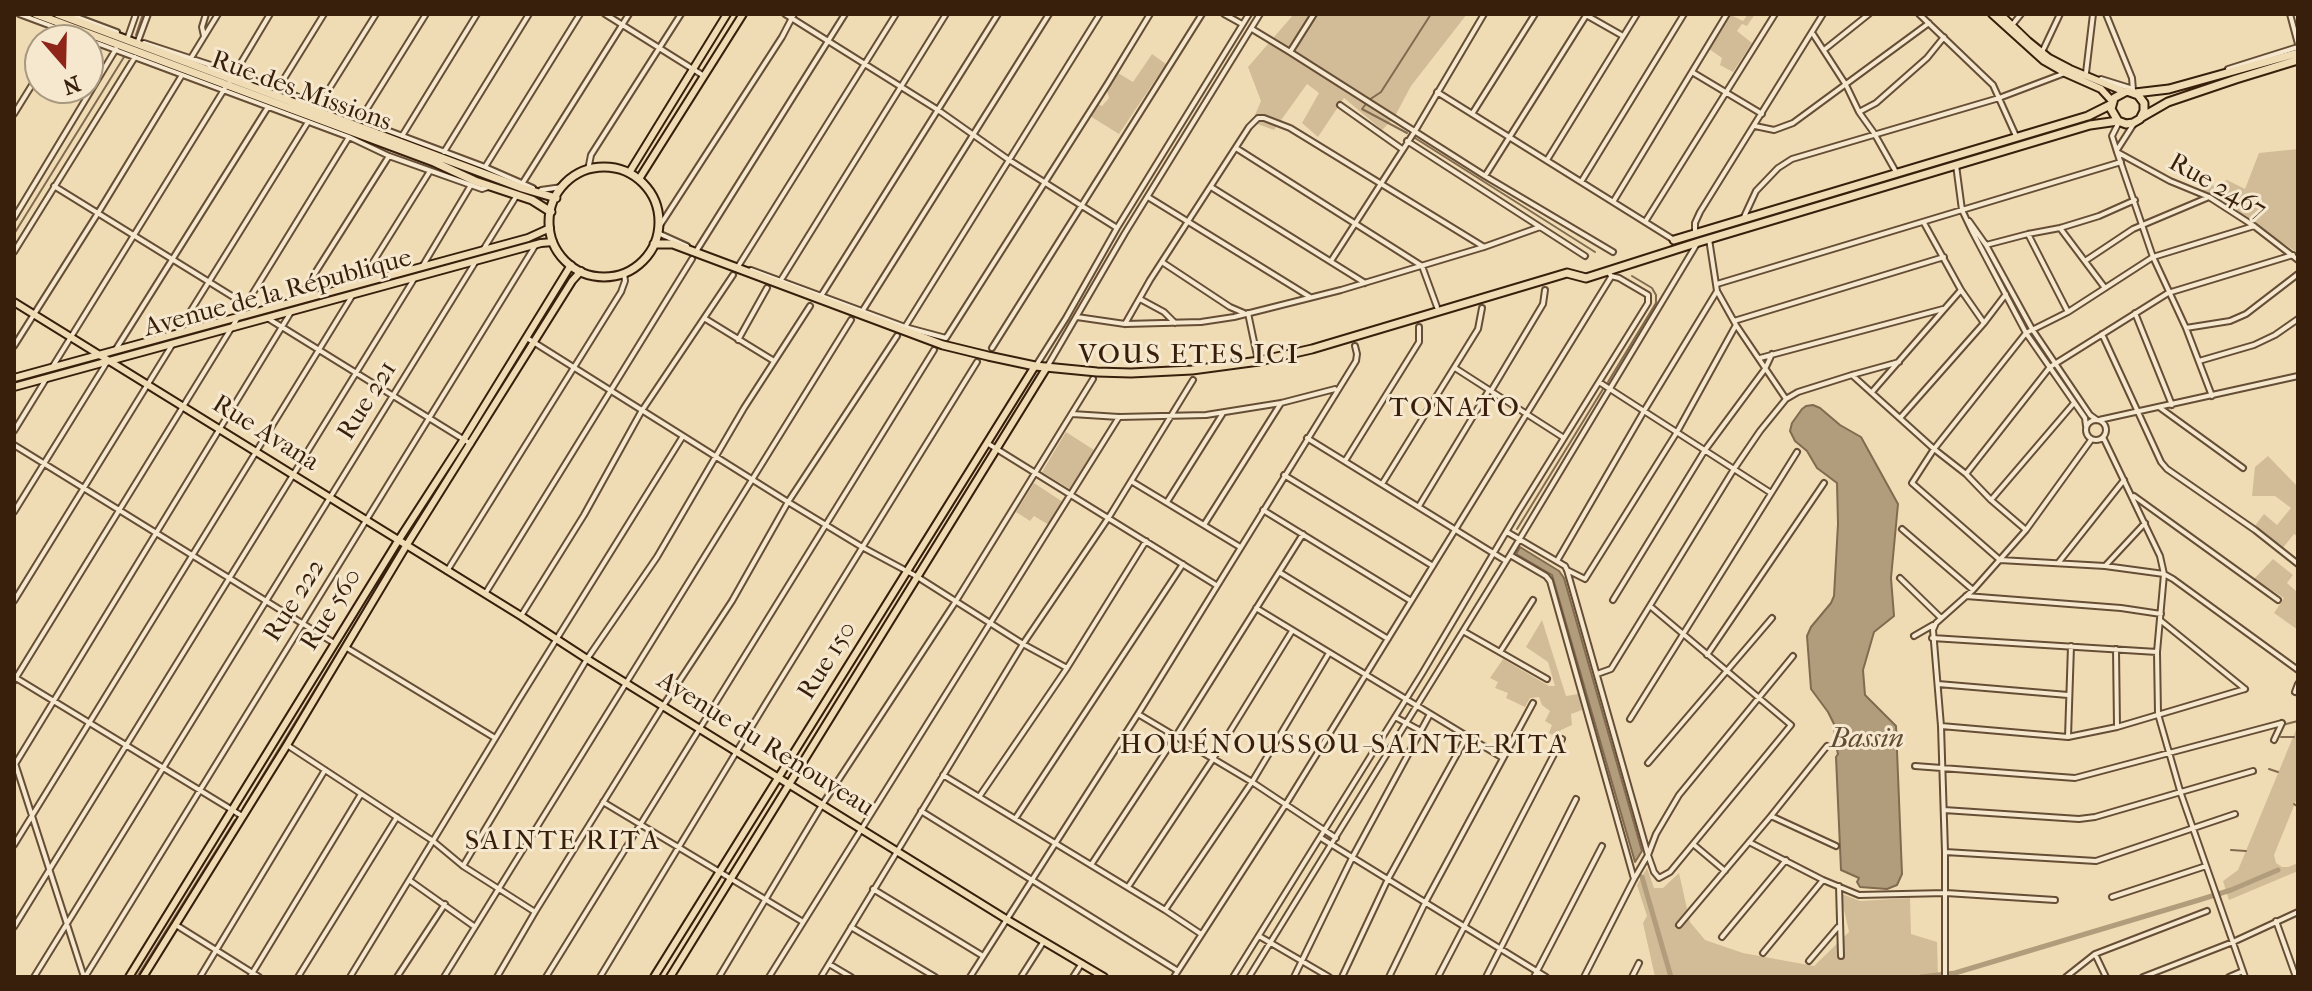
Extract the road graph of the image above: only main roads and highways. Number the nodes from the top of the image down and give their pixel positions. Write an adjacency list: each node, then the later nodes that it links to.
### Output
1 (36, 14): 9 (highway, Rue des Missions)
2 (58, 14): 9 (highway, Rue des Missions)
3 (727, 14): 14 (main road)
4 (743, 14): 15 (main road)
5 (1992, 14): 11 (main road)
6 (2001, 14): 10 (main road)
7 (2298, 48): 10 (highway)
8 (2298, 60): 13 (highway)
9 (229, 82): 16 (highway, Rue des Missions); 17 (highway, Rue des Missions)
10 (2131, 91): 11 (highway); 13 (highway)
11 (2112, 103): 12 (highway); 19 (highway)
12 (2119, 121): 13 (highway); 28 (highway)
13 (2137, 121)
14 (629, 173): 15 (highway); 16 (highway)
15 (639, 179): 21 (highway)
16 (556, 198): 17 (highway)
17 (551, 212): 18 (highway)
18 (550, 228): 20 (highway); 25 (main road, Avenue de la République)
19 (1674, 240)
20 (553, 242): 22 (highway); 26 (main road, Avenue de la République)
21 (654, 244): 23 (highway); 27 (highway)
22 (571, 265): 23 (highway); 31 (main road, Rue 560)
23 (581, 271): 32 (main road, Rue 560)
24 (14, 302): 25 (main road, Rue Avana)
25 (100, 355): 26 (main road, Rue Avana); 29 (main road, Avenue de la République)
26 (109, 361): 30 (main road, Avenue de la République); 31 (main road, Rue Avana)
27 (1035, 366): 28 (highway); 33 (main road, Rue 150)
28 (1047, 367): 34 (main road, Rue 150)
29 (14, 378)
30 (14, 387)
31 (398, 541): 32 (main road, Rue Avana); 37 (main road, Rue 560)
32 (406, 546): 35 (main road, Avenue du Renouveau); 38 (main road, Rue 560)
33 (842, 678): 34 (main road); 35 (main road, Rue 150)
34 (851, 684): 36 (main road, Rue 150)
35 (779, 777): 36 (main road, Avenue du Renouveau); 39 (main road, Rue 150)
36 (788, 783): 40 (main road, Rue 150); 41 (main road, Avenue du Renouveau)
37 (129, 977)
38 (143, 977)
39 (654, 977)
40 (670, 977)
41 (1104, 977)

